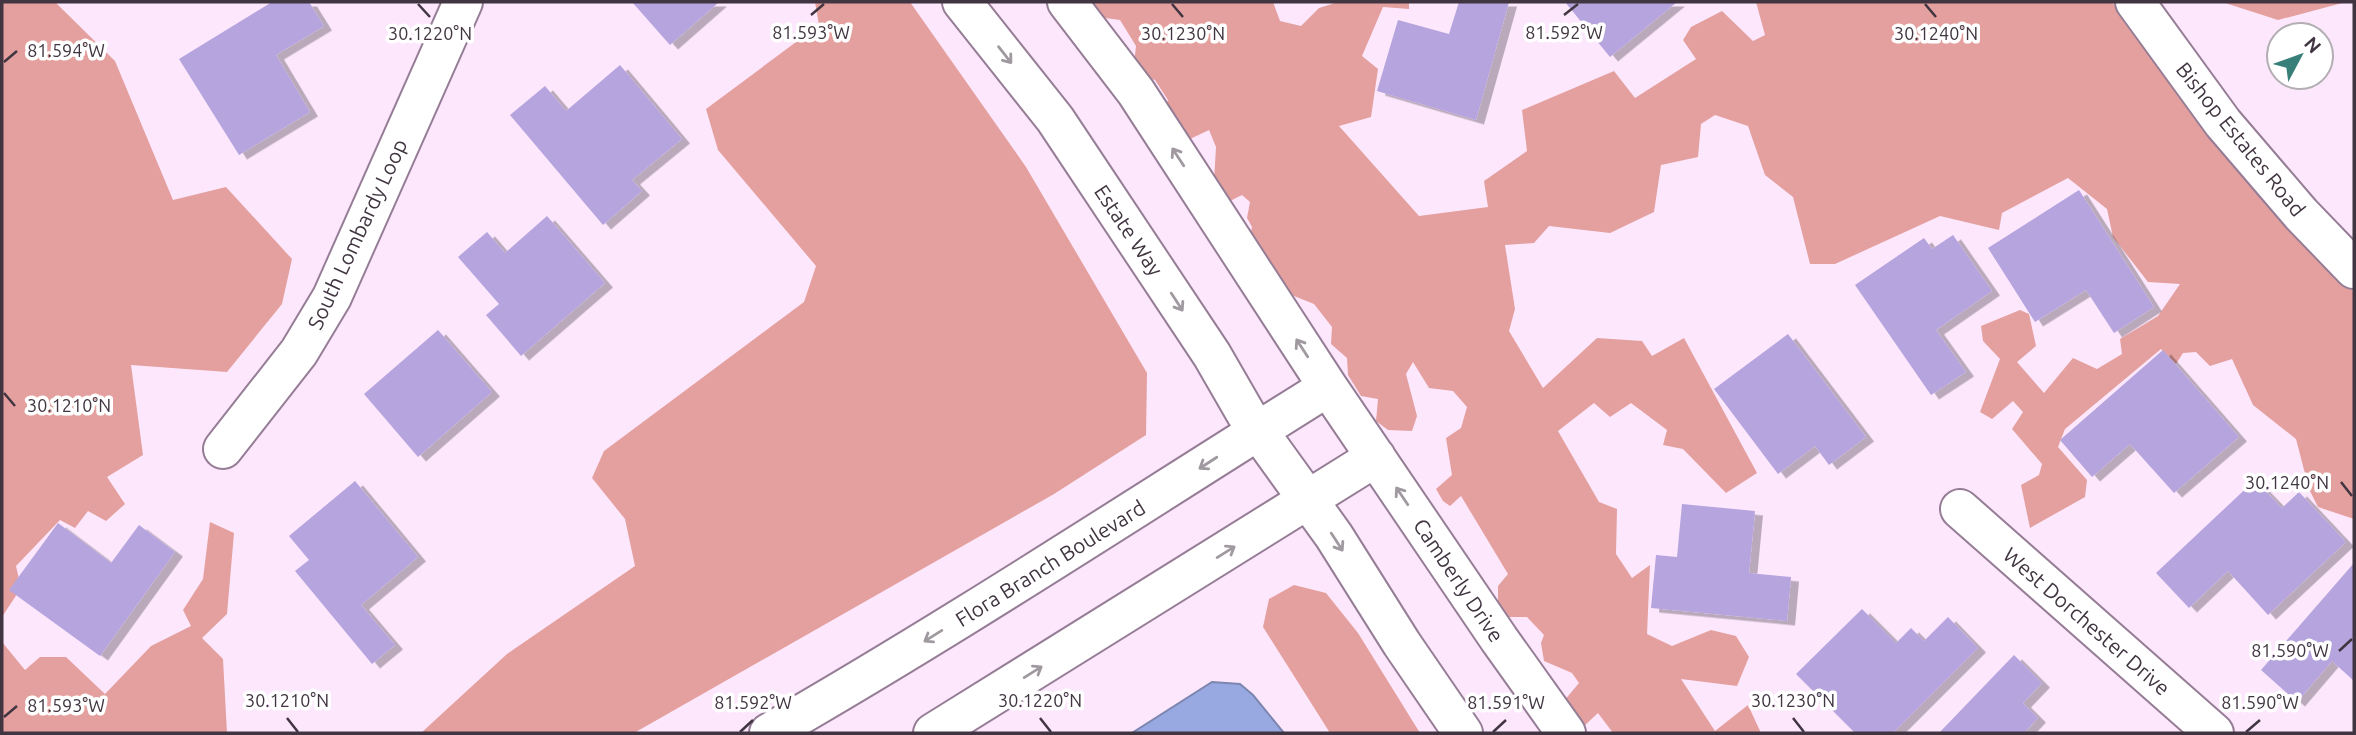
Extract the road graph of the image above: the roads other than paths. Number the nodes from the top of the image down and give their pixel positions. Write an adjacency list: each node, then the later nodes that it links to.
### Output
1 (463, 2): 8 (street, South Lombardy Loop)
2 (962, 2): 7 (street, Estate Way, one-way to 7)
3 (1067, 2): 6 (street, one-way to 3)
4 (2134, 2): 5 (street, Bishop Estates Road)
5 (2354, 269)
6 (1328, 387): 7 (street, Flora Branch Boulevard); 9 (street, Camberly Drive)
7 (1258, 430): 10 (street, Estate Way); 12 (street, Flora Branch Boulevard, one-way to 12)
8 (223, 449)
9 (1376, 457): 10 (street); 15 (street, Camberly Drive, one-way to 9)
10 (1308, 501): 13 (street, one-way to 10); 14 (street, one-way to 14)
11 (1960, 509): 16 (street, West Dorchester Drive)
12 (769, 733)
13 (933, 733)
14 (1463, 733)
15 (1566, 733)
16 (2214, 733)

